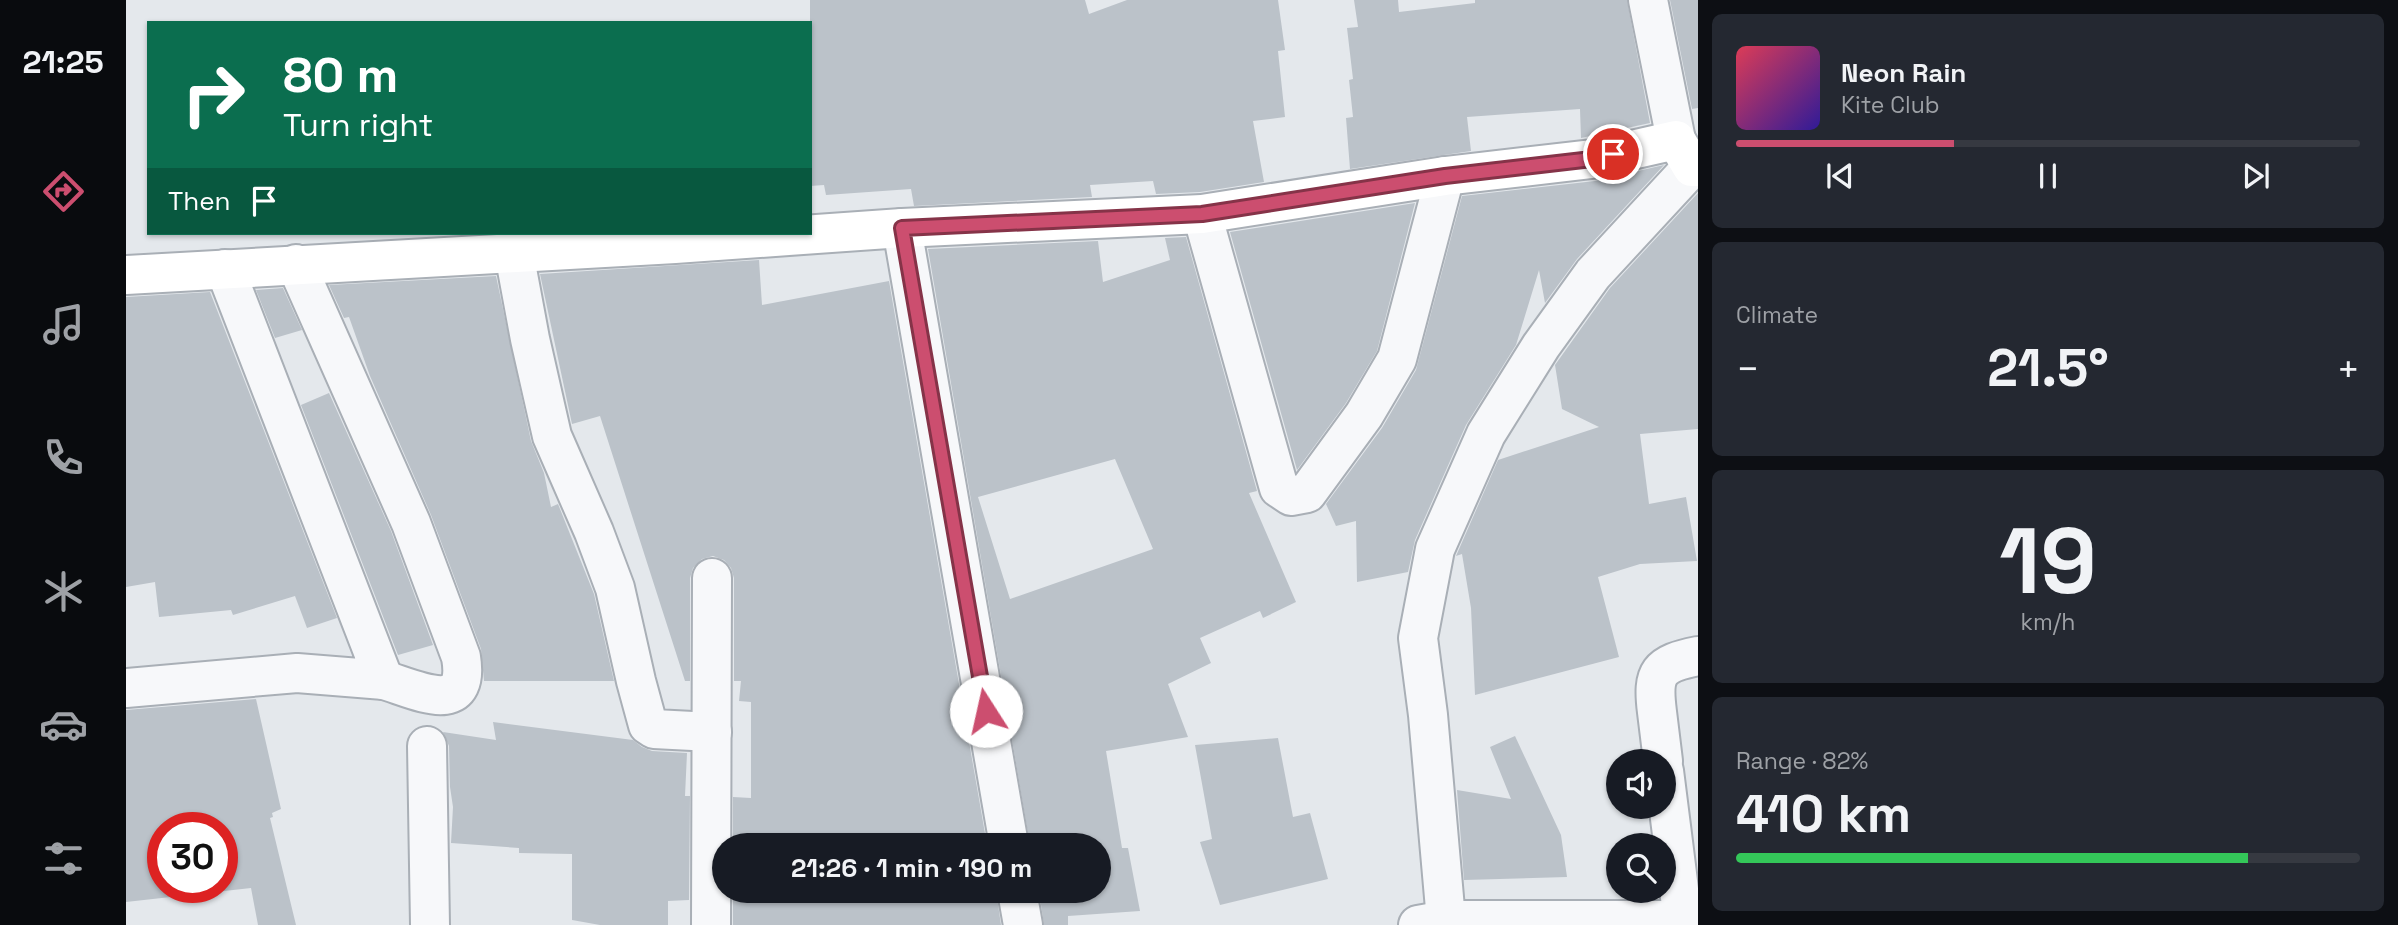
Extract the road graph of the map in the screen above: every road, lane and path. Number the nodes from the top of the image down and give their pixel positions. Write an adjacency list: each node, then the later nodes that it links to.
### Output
1 (1648, 0): 2 (street)
2 (1689, 158): 3 (street); 23 (street)
3 (1445, 176): 4 (street); 4 (street)
4 (1202, 214): 5 (street)
5 (902, 228): 6 (street); 20 (street)
6 (812, 234)
7 (793, 235): 8 (street)
8 (514, 253): 9 (street); 16 (street)
9 (296, 264): 10 (street); 14 (street)
10 (225, 269): 11 (street); 14 (street)
11 (126, 275)
12 (712, 578): 16 (street)
13 (1698, 656): 18 (street)
14 (384, 680): 15 (street)
15 (126, 688)
16 (712, 732): 25 (street)
17 (426, 746): 24 (street)
18 (1662, 749)
19 (1672, 819): 22 (street)
20 (1007, 833)
21 (1019, 903): 26 (street)
22 (1690, 920): 23 (street)
23 (1432, 923)
24 (430, 925)
25 (711, 925)
26 (1023, 925)

